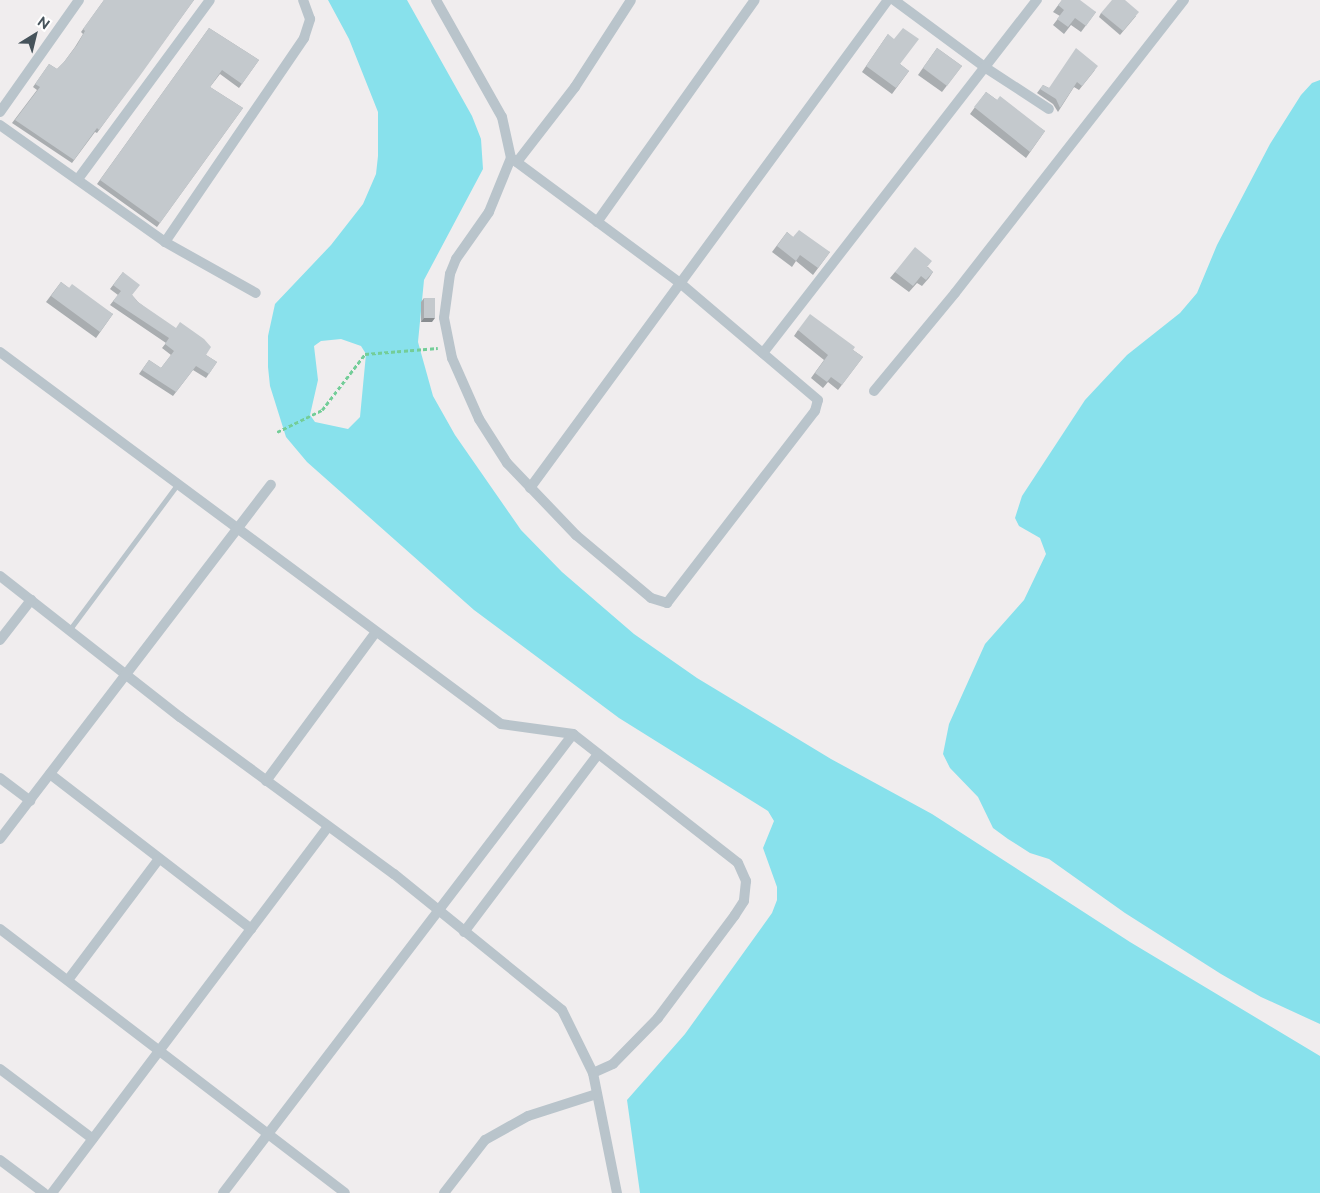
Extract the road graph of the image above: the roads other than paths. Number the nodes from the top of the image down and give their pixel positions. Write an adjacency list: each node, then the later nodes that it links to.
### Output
1 (78, 0): 13 (street)
2 (210, 0): 16 (street)
3 (303, 0): 18 (street)
4 (436, 0): 15 (street)
5 (631, 0): 15 (street)
6 (755, 0): 17 (street)
7 (888, 0): 19 (street)
8 (894, 0): 11 (street)
9 (1037, 0): 11 (street)
10 (1184, 0): 23 (street)
11 (986, 68): 12 (street); 22 (street)
12 (1049, 109)
13 (0, 112)
14 (0, 125): 16 (street)
15 (514, 160): 17 (street); 26 (street)
16 (78, 179): 18 (street)
17 (597, 222): 19 (street)
18 (165, 242): 20 (street)
19 (680, 283): 22 (street); 26 (street)
20 (256, 292)
21 (0, 352): 24 (street)
22 (763, 353): 26 (street)
23 (874, 391)
24 (176, 485): 27 (street); 30 (lane)
25 (271, 485): 27 (street)
26 (530, 488)
27 (237, 530): 31 (street); 33 (street)
28 (0, 576): 29 (street)
29 (31, 600): 30 (street); 32 (street)
30 (70, 629): 33 (street)
31 (376, 632): 34 (street); 38 (street)
32 (0, 640)
33 (127, 673): 36 (street); 38 (street)
34 (572, 734): 35 (street); 43 (street)
35 (598, 754): 46 (street); 50 (street)
36 (50, 774): 39 (street); 42 (street)
37 (0, 778): 39 (street)
38 (266, 781): 40 (street)
39 (30, 800): 41 (street)
40 (328, 827): 43 (street); 45 (street)
41 (0, 840)
42 (159, 859): 45 (street); 47 (street)
43 (437, 911): 46 (street); 52 (street)
44 (0, 929): 47 (street)
45 (251, 929): 48 (street)
46 (464, 932): 50 (street)
47 (68, 980): 48 (street)
48 (159, 1051): 52 (street); 53 (street)
49 (0, 1069): 53 (street)
50 (593, 1073): 51 (street)
51 (597, 1094): 59 (street); 60 (street)
52 (266, 1134): 57 (street); 58 (street)
53 (93, 1139): 56 (street)
54 (0, 1160): 55 (street)
55 (44, 1193)
56 (52, 1193)
57 (223, 1193)
58 (345, 1193)
59 (444, 1193)
60 (617, 1193)

